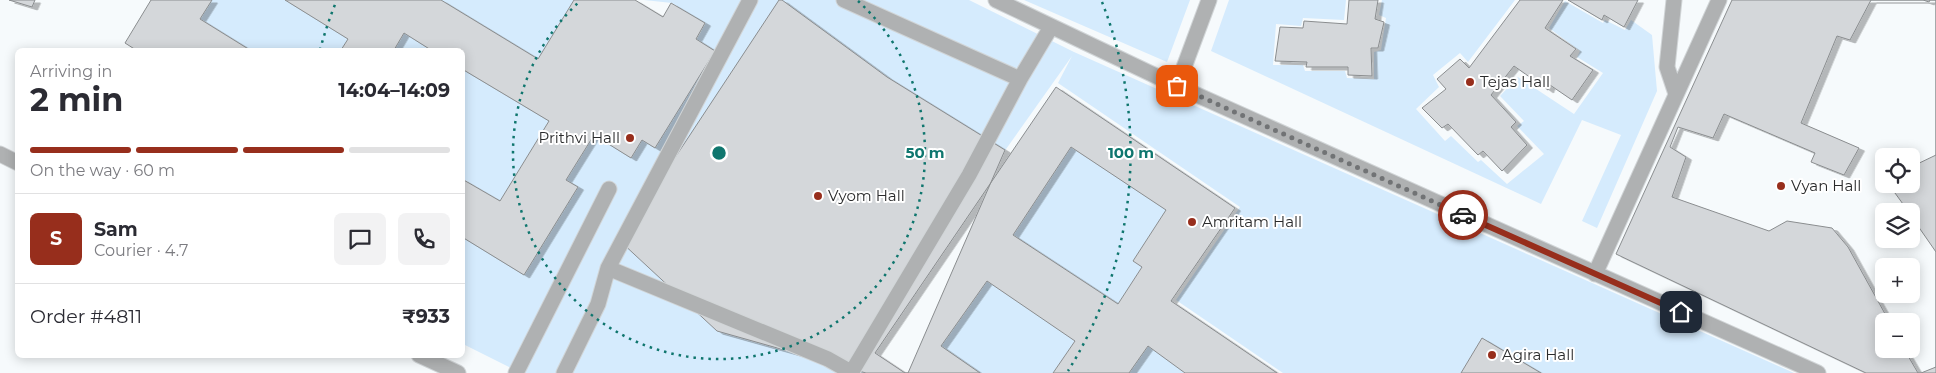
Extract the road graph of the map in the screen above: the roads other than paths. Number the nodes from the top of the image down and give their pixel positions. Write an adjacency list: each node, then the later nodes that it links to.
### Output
1 (750, 0): 14 (street)
2 (844, 0): 8 (street)
3 (996, 0): 7 (street)
4 (1209, 0): 9 (street)
5 (1674, 0): 10 (street)
6 (1719, 0): 10 (street)
7 (1051, 27): 8 (street); 9 (street)
8 (1020, 79): 20 (street)
9 (1177, 86): 15 (street)
10 (1676, 94): 15 (street)
11 (0, 154): 12 (street)
12 (15, 161)
13 (609, 189): 18 (street)
14 (608, 268): 19 (street); 20 (street)
15 (1595, 274): 21 (street)
16 (426, 358): 17 (street)
17 (458, 373)
18 (516, 373)
19 (564, 373)
20 (851, 373)
21 (1818, 373)

